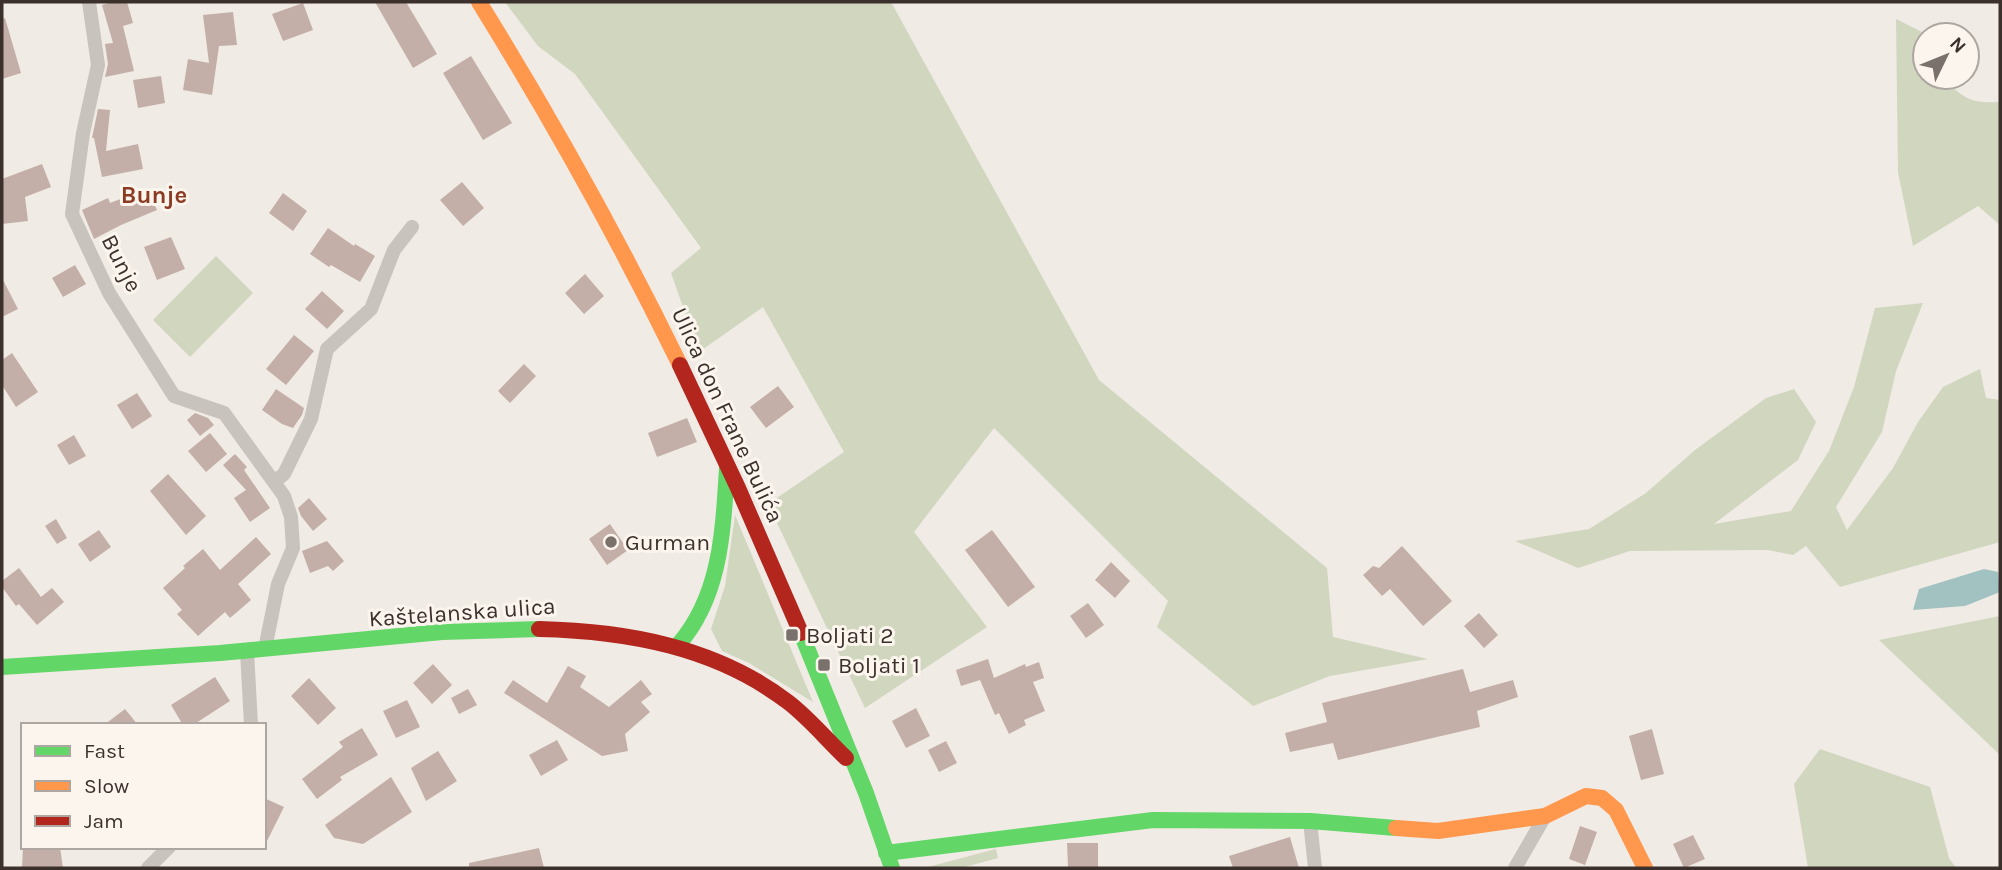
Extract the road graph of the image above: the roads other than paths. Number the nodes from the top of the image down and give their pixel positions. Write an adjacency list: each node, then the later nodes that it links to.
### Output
1 (89, 2): 5 (street, Bunje)
2 (479, 2): 4 (street, Ulica don Frane Bulića)
3 (412, 227): 5 (street)
4 (727, 463): 6 (street); 11 (street, Ulica don Frane Bulića)
5 (275, 481): 7 (street, Bunje)
6 (678, 645): 7 (street, Kaštelanska ulica); 11 (street, Kaštelanska ulica)
7 (265, 649): 8 (street, Kaštelanska ulica)
8 (247, 650): 9 (street, Kaštelanska ulica); 10 (street)
9 (2, 667)
10 (251, 723)
11 (856, 773): 15 (street, Ulica don Frane Bulića)
12 (1545, 816): 13 (street); 18 (street); 19 (street)
13 (1310, 821): 15 (street); 17 (street)
14 (167, 849): 16 (street)
15 (889, 861)
16 (148, 868)
17 (1315, 868)
18 (1515, 868)
19 (1645, 868)

